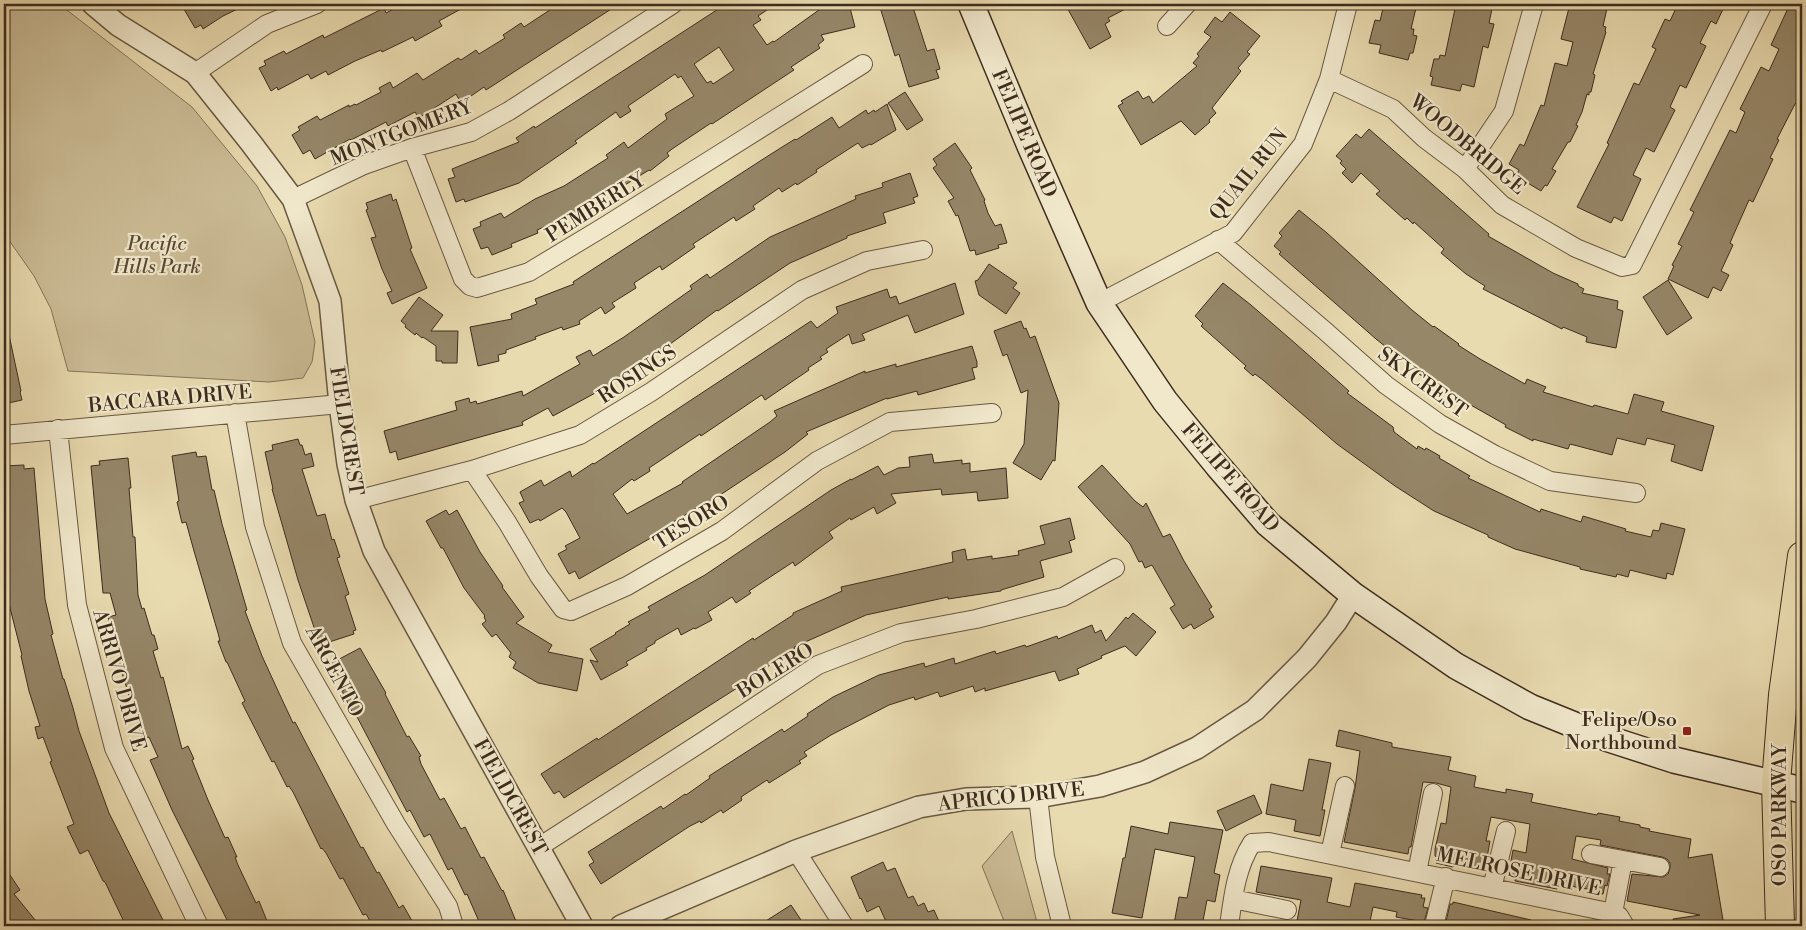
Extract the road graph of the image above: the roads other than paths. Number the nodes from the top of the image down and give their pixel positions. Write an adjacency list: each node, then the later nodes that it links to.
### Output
1 (92, 4): 11 (street, FIELDCREST)
2 (317, 4): 11 (street)
3 (673, 4): 13 (street, MONTGOMERY)
4 (971, 4): 18 (main road, FELIPE ROAD)
5 (1187, 4): 9 (street)
6 (1348, 4): 12 (street, QUAIL RUN)
7 (1534, 4): 14 (street)
8 (1764, 4): 14 (street, WOODBRIDGE)
9 (1167, 26)
10 (863, 64): 13 (street, PEMBERLY)
11 (194, 73): 15 (street, FIELDCREST)
12 (1330, 79): 14 (street, WOODBRIDGE); 16 (street, QUAIL RUN)
13 (412, 148): 15 (street, MONTGOMERY)
14 (1464, 169)
15 (293, 200): 19 (street, FIELDCREST)
16 (1218, 240): 18 (street, QUAIL RUN); 25 (street, SKYCREST)
17 (923, 250): 24 (street, ROSINGS)
18 (1099, 303): 29 (main road, FELIPE ROAD)
19 (340, 404): 21 (street, BACCARA DRIVE); 26 (street, FIELDCREST)
20 (992, 413): 24 (street, TESORO)
21 (236, 414): 22 (street, BACCARA DRIVE); 50 (street, ARGENTO)
22 (58, 429): 23 (street, BACCARA DRIVE); 49 (street, ARRIVO DRIVE)
23 (4, 435)
24 (472, 470): 26 (street, ROSINGS)
25 (1636, 493)
26 (356, 500): 36 (street, FIELDCREST)
27 (1802, 556): 30 (main road, OSO PARKWAY)
28 (1114, 568): 36 (street, BOLERO)
29 (1353, 595): 30 (main road, FELIPE ROAD); 34 (street, APRICO DRIVE)
30 (1776, 784): 32 (main road, FELIPE ROAD); 58 (main road, OSO PARKWAY)
31 (1345, 786): 38 (street)
32 (1802, 790)
33 (1433, 793): 42 (street, MELROSE DRIVE)
34 (1038, 797): 37 (street, APRICO DRIVE); 48 (street)
35 (1506, 831): 44 (street)
36 (539, 847): 51 (street, FIELDCREST)
37 (796, 851): 52 (street, APRICO DRIVE); 53 (street)
38 (1330, 854): 42 (street, MELROSE DRIVE); 45 (street, MELROSE DRIVE)
39 (1591, 854): 40 (street, MELROSE DRIVE)
40 (1623, 860): 41 (street, MELROSE DRIVE); 47 (street, MELROSE DRIVE)
41 (1660, 866)
42 (1417, 872): 43 (street, MELROSE DRIVE)
43 (1446, 877): 44 (street, MELROSE DRIVE); 56 (street)
44 (1492, 888): 47 (street, MELROSE DRIVE)
45 (1233, 899): 46 (street); 55 (street, MELROSE DRIVE)
46 (1287, 910)
47 (1613, 913): 57 (street, MELROSE DRIVE)
48 (1061, 919): 54 (street)
49 (199, 926)
50 (454, 926)
51 (582, 926)
52 (620, 926)
53 (844, 926)
54 (1072, 926)
55 (1229, 926)
56 (1434, 926)
57 (1625, 926)
58 (1780, 926)

